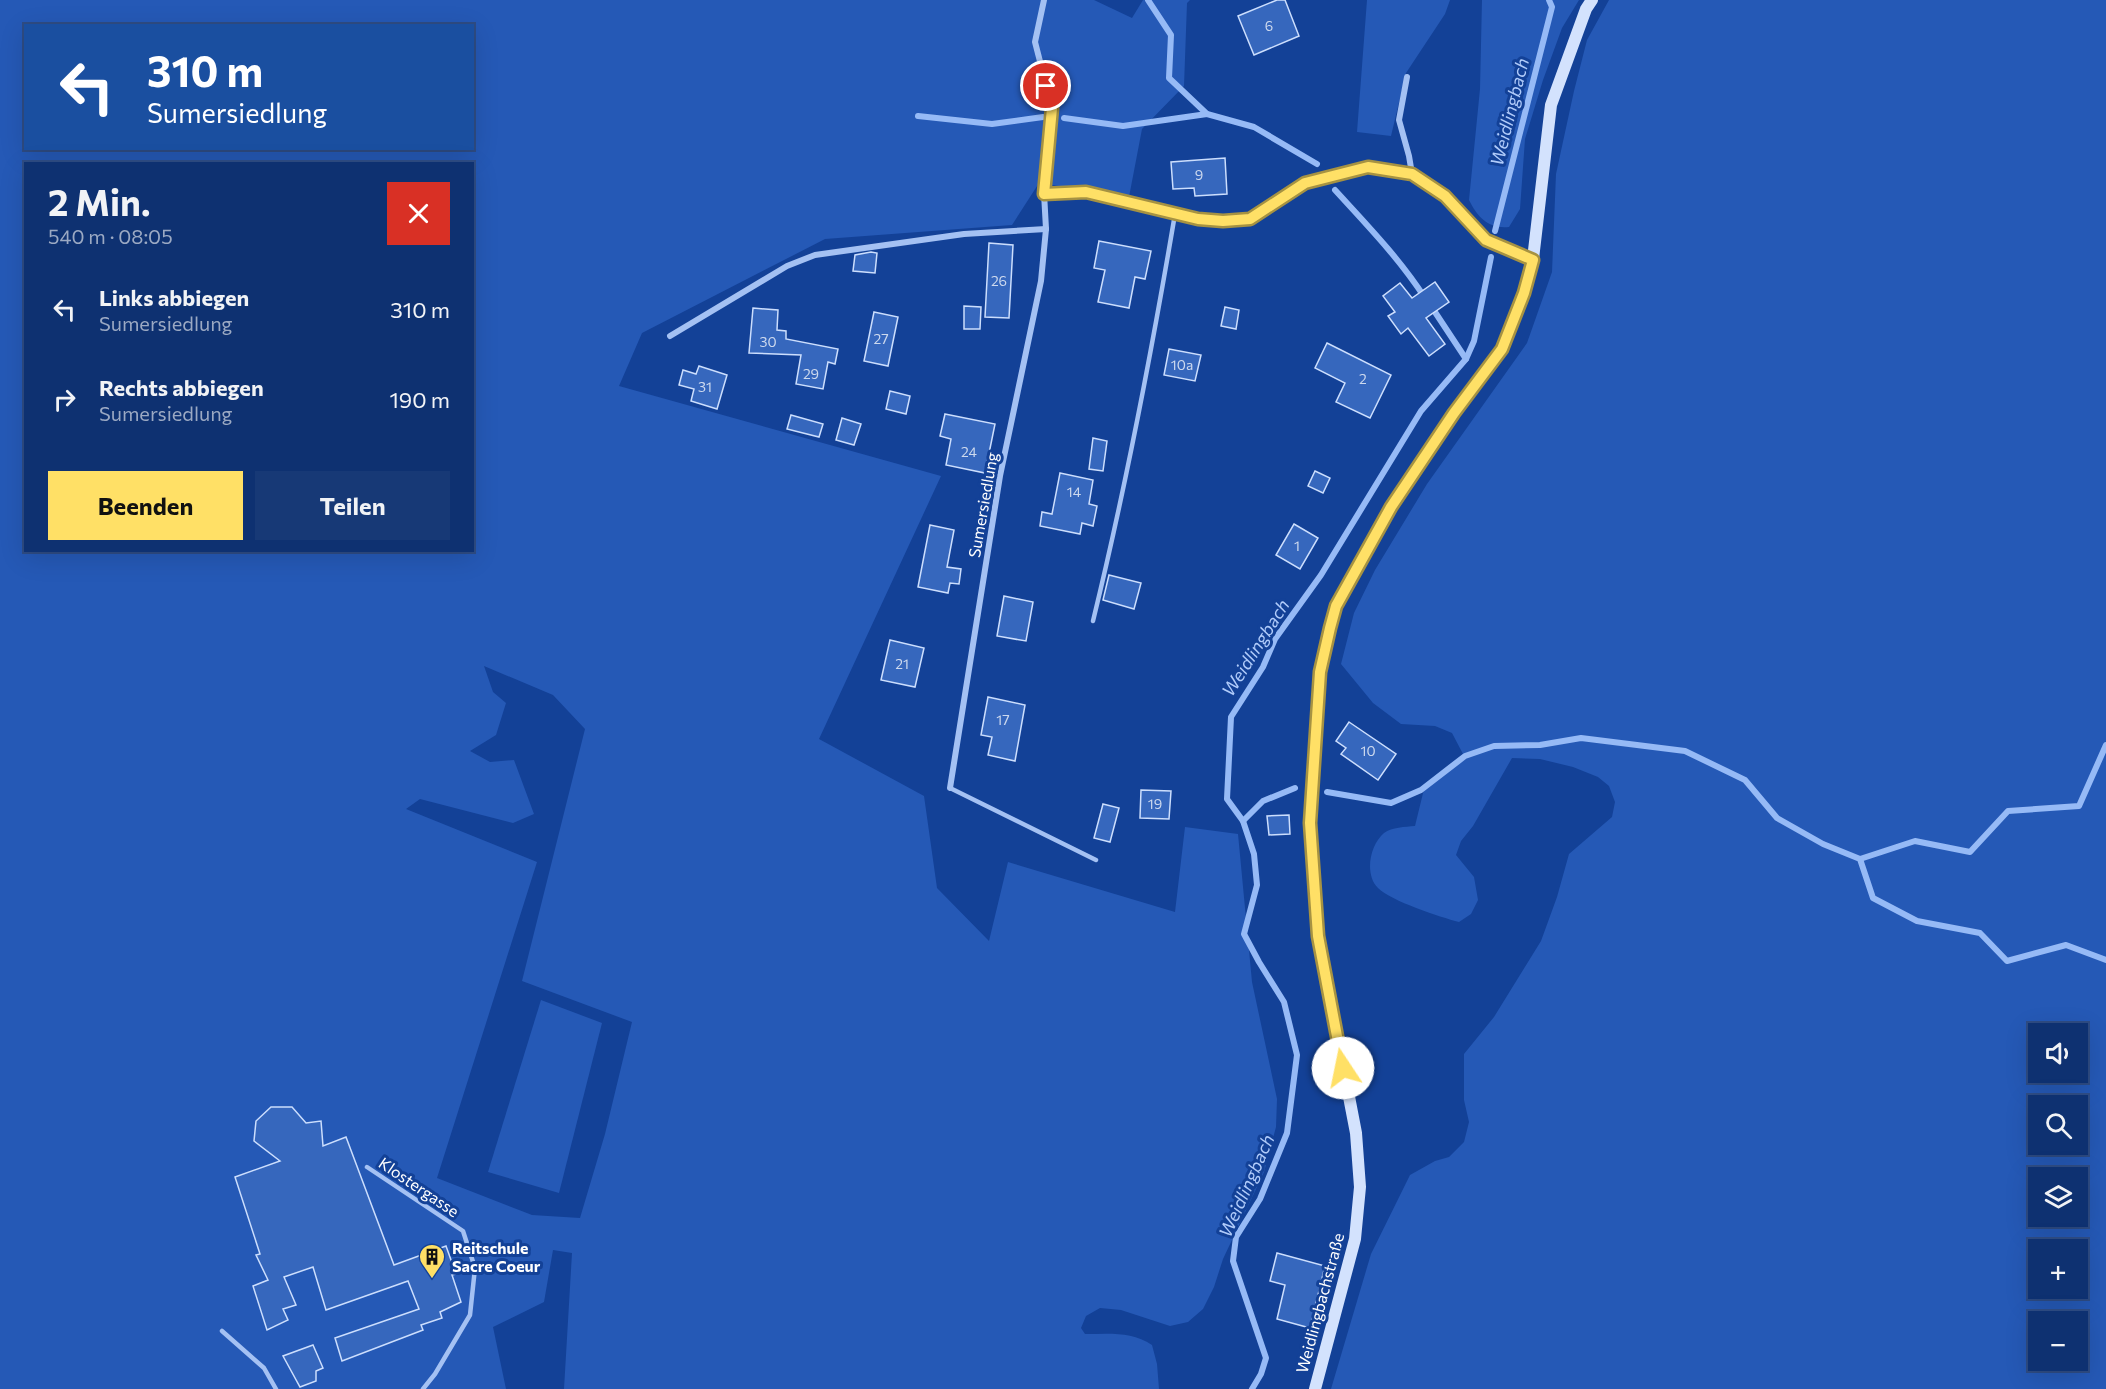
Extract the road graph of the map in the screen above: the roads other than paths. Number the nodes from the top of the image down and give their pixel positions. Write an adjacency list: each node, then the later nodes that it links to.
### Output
1 (1044, 0): 5 (street, Sumersiedlung)
2 (1592, 0): 8 (main road, Weidlingbachstraße)
3 (1407, 77): 4 (street)
4 (1412, 174): 6 (street); 8 (street)
5 (1044, 194): 6 (street); 7 (street, Sumersiedlung)
6 (1175, 214): 10 (lane)
7 (1046, 229): 9 (street); 11 (street, Sumersiedlung)
8 (1533, 260): 17 (main road, Weidlingbachstraße)
9 (670, 336)
10 (1094, 621)
11 (950, 788): 12 (lane)
12 (1096, 860)
13 (367, 1167): 16 (lane, Klostergasse)
14 (222, 1331): 15 (lane)
15 (276, 1389)
16 (423, 1389)
17 (1315, 1389)

